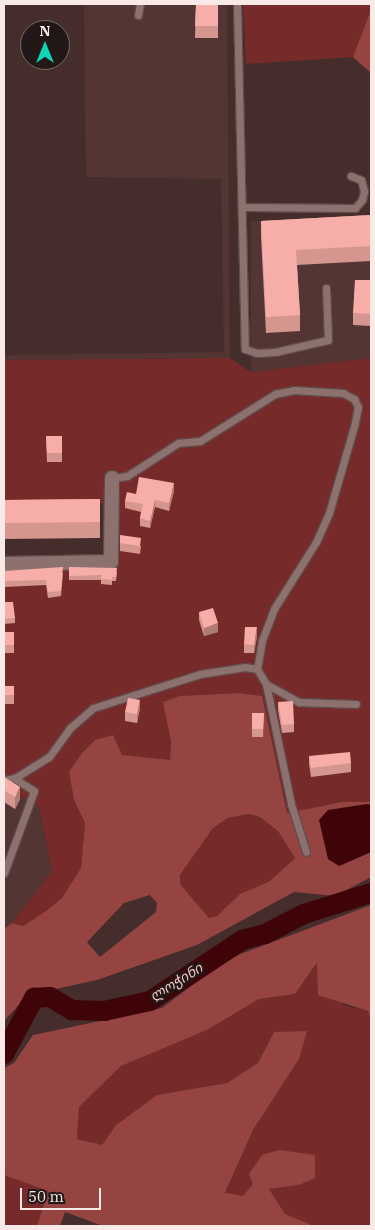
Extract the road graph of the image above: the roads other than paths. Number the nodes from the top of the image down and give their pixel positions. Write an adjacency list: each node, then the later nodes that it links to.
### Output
1 (140, 4): 3 (lane)
2 (237, 4): 5 (lane)
3 (138, 15)
4 (351, 176): 5 (lane)
5 (242, 207): 6 (lane)
6 (326, 288)
7 (112, 478): 8 (street); 9 (lane)
8 (4, 564)
9 (257, 669): 10 (lane); 12 (lane)
10 (266, 684): 11 (lane); 14 (lane)
11 (356, 704)
12 (14, 778): 13 (lane); 15 (lane)
13 (4, 780)
14 (306, 852)
15 (4, 873)

